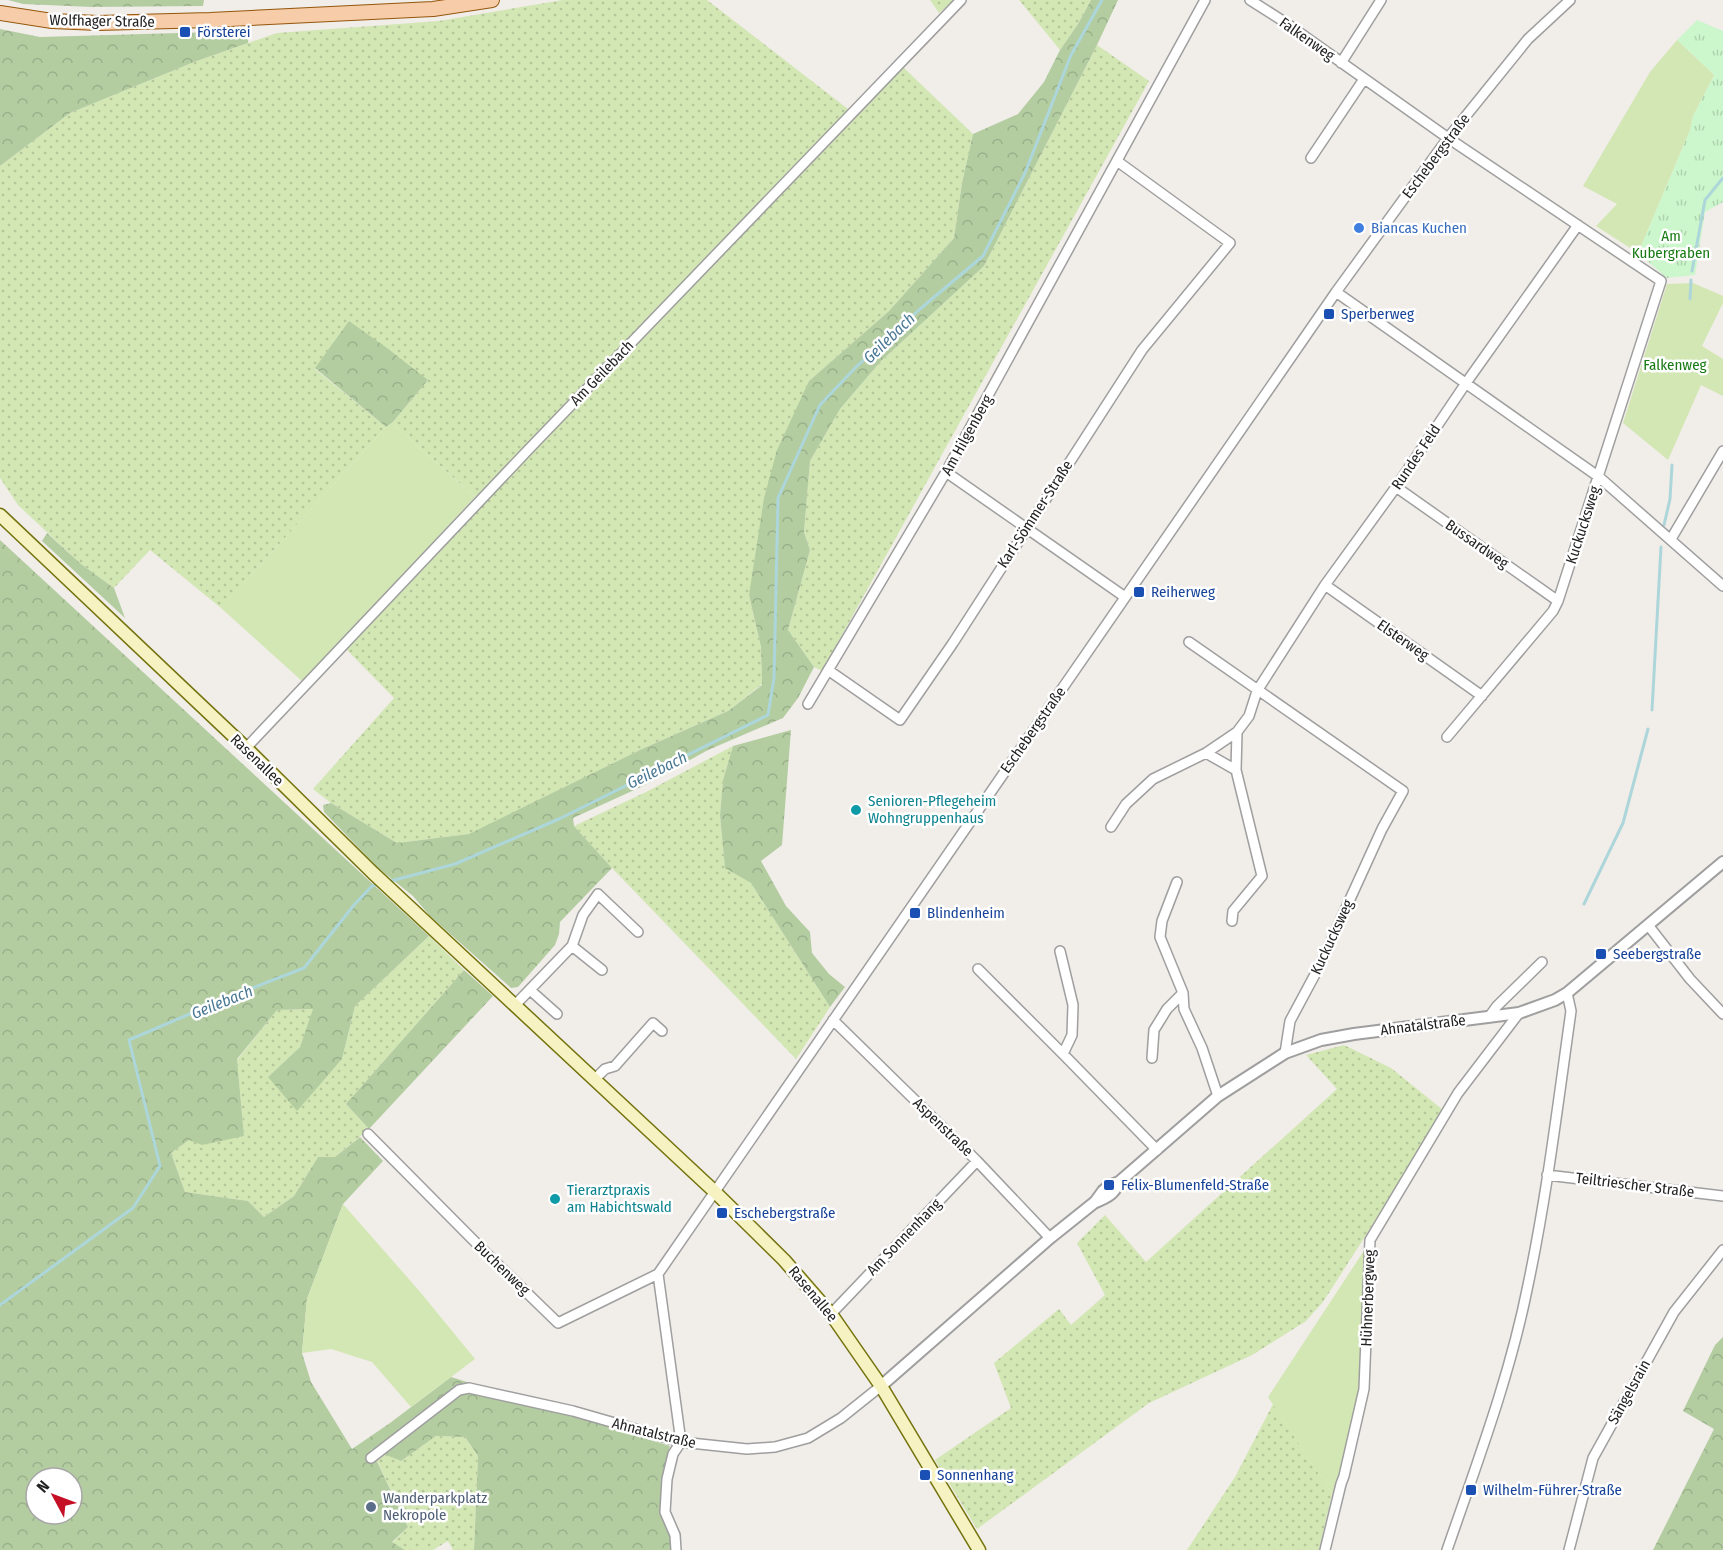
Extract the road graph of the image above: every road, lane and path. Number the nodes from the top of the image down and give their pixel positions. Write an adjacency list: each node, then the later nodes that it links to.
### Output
1 (492, 0): 7 (main road, Wolfhager Straße)
2 (961, 0): 35 (street, Am Geilebach)
3 (1205, 0): 12 (street, Am Hilgenberg)
4 (1250, 0): 8 (street, Falkenweg)
5 (1382, 0): 8 (street)
6 (1570, 0): 10 (street, Eschebergstraße)
7 (0, 13)
8 (1341, 63): 9 (street, Falkenweg)
9 (1364, 79): 10 (street, Falkenweg); 11 (street)
10 (1448, 138): 13 (street, Falkenweg); 15 (street, Eschebergstraße)
11 (1311, 158)
12 (1117, 161): 18 (street, Am Hilgenberg); 22 (street, Karl-Sömmer-Straße)
13 (1578, 225): 14 (street, Falkenweg); 16 (street, Rundes Feld)
14 (1661, 280): 19 (street, Kuckucksweg)
15 (1336, 292): 16 (street); 26 (street, Eschebergstraße)
16 (1466, 383): 19 (street); 20 (street, Rundes Feld)
17 (1723, 451): 23 (street)
18 (946, 472): 22 (street); 29 (street, Am Hilgenberg)
19 (1599, 477): 23 (street); 27 (street, Kuckucksweg)
20 (1396, 487): 24 (street, Rundes Feld); 27 (street, Bussardweg)
21 (0, 515): 35 (main road, Rasenallee)
22 (1027, 527): 26 (street); 29 (street, Karl-Sömmer-Straße)
23 (1671, 539): 25 (street)
24 (1325, 585): 30 (street, Rundes Feld); 31 (street, Elsterweg)
25 (1723, 586)
26 (1125, 597): 57 (street, Eschebergstraße)
27 (1558, 600): 31 (street, Kuckucksweg)
28 (1189, 642): 30 (street)
29 (828, 670): 32 (street, Am Hilgenberg)
30 (1257, 691): 33 (street, Rundes Feld); 60 (street, Kuckucksweg)
31 (1482, 696): 34 (street, Kuckucksweg)
32 (808, 704)
33 (1238, 732): 36 (street); 37 (street)
34 (1446, 737)
35 (246, 748): 52 (main road, Rasenallee)
36 (1206, 753): 37 (street); 38 (street)
37 (1236, 770): 41 (street)
38 (1111, 827)
39 (1723, 862): 42 (street, Ahnatalstraße)
40 (1176, 882): 50 (street)
41 (1232, 921)
42 (1648, 925): 51 (street, Ahnatalstraße); 55 (street)
43 (638, 932): 44 (street)
44 (572, 946): 48 (street); 49 (street)
45 (1059, 951): 59 (street)
46 (1542, 962): 56 (street)
47 (978, 969): 59 (street)
48 (602, 970)
49 (530, 990): 52 (street); 54 (street)
50 (1183, 993): 61 (street); 63 (street)
51 (1567, 993): 53 (street, Ahnatalstraße); 67 (street)
52 (515, 1005): 62 (main road, Rasenallee)
53 (1520, 1013): 56 (street, Ahnatalstraße); 79 (street, Hühnerbergweg)
54 (557, 1014)
55 (1723, 1014)
56 (1489, 1017): 60 (street, Ahnatalstraße)
57 (832, 1020): 66 (street, Aspenstraße); 68 (street, Eschebergstraße)
58 (662, 1030): 62 (street)
59 (1063, 1053): 65 (street)
60 (1285, 1053): 63 (street, Ahnatalstraße)
61 (1152, 1058)
62 (594, 1080): 68 (main road, Rasenallee)
63 (1218, 1096): 65 (street, Ahnatalstraße)
64 (368, 1134): 72 (street, Buchenweg)
65 (1157, 1150): 70 (street, Ahnatalstraße)
66 (977, 1161): 70 (street, Aspenstraße); 73 (street, Am Sonnenhang)
67 (1547, 1175): 69 (street, Teiltriescher Straße); 80 (street)
68 (714, 1191): 72 (street, Eschebergstraße); 73 (main road, Rasenallee)
69 (1723, 1196)
70 (1050, 1238): 74 (street, Ahnatalstraße)
71 (1723, 1250): 81 (street, Sängelsrain)
72 (658, 1274): 75 (street)
73 (831, 1314): 74 (main road, Rasenallee)
74 (881, 1386): 75 (street, Ahnatalstraße); 78 (main road, Rasenallee)
75 (681, 1442): 76 (street, Ahnatalstraße); 77 (street)
76 (371, 1458)
77 (676, 1550)
78 (979, 1550)
79 (1325, 1550)
80 (1447, 1550)
81 (1569, 1550)

